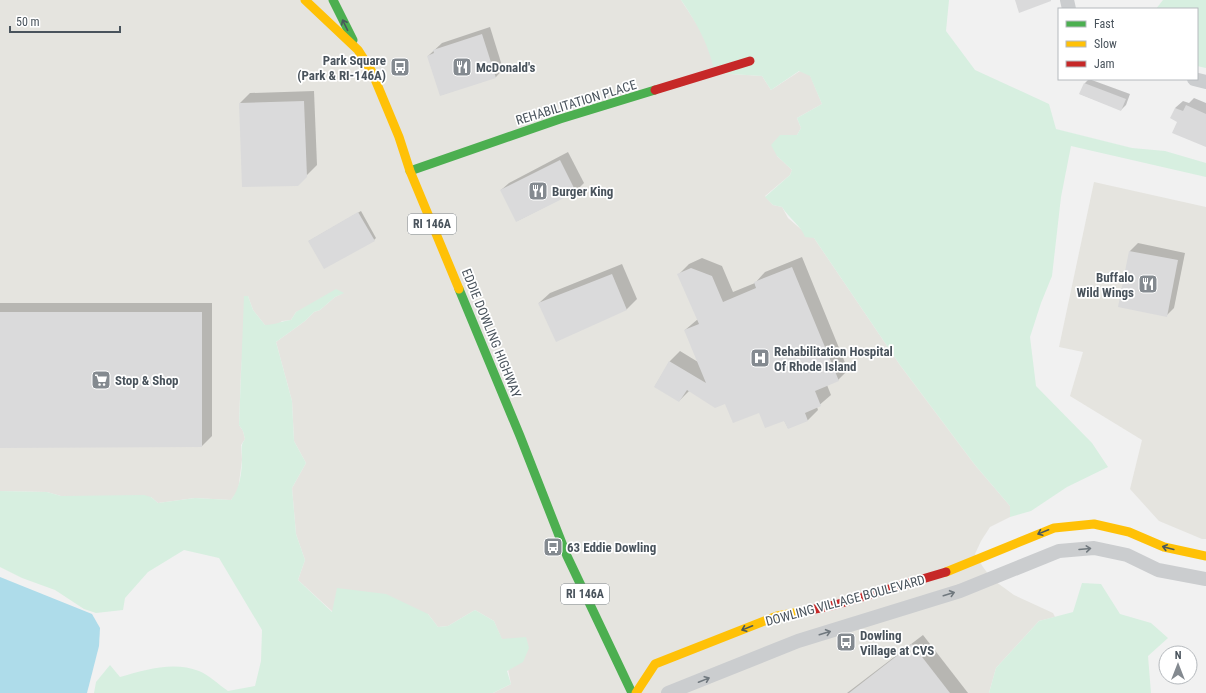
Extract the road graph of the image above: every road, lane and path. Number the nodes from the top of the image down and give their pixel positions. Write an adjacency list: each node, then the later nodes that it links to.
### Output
1 (305, 0): 3 (street, EDDIE DOWLING HIGHWAY / RI 146A)
2 (333, 0): 3 (street, one-way to 2)
3 (358, 50): 5 (street, EDDIE DOWLING HIGHWAY / RI 146A)
4 (750, 61): 5 (street, REHABILITATION PLACE)
5 (410, 171): 8 (street, EDDIE DOWLING HIGHWAY / RI 146A)
6 (1206, 556): 9 (street, DOWLING VILLAGE BOULEVARD, one-way to 9)
7 (1206, 579): 10 (street, DOWLING VILLAGE BOULEVARD, one-way to 7)
8 (632, 693)
9 (636, 693)
10 (668, 693)

